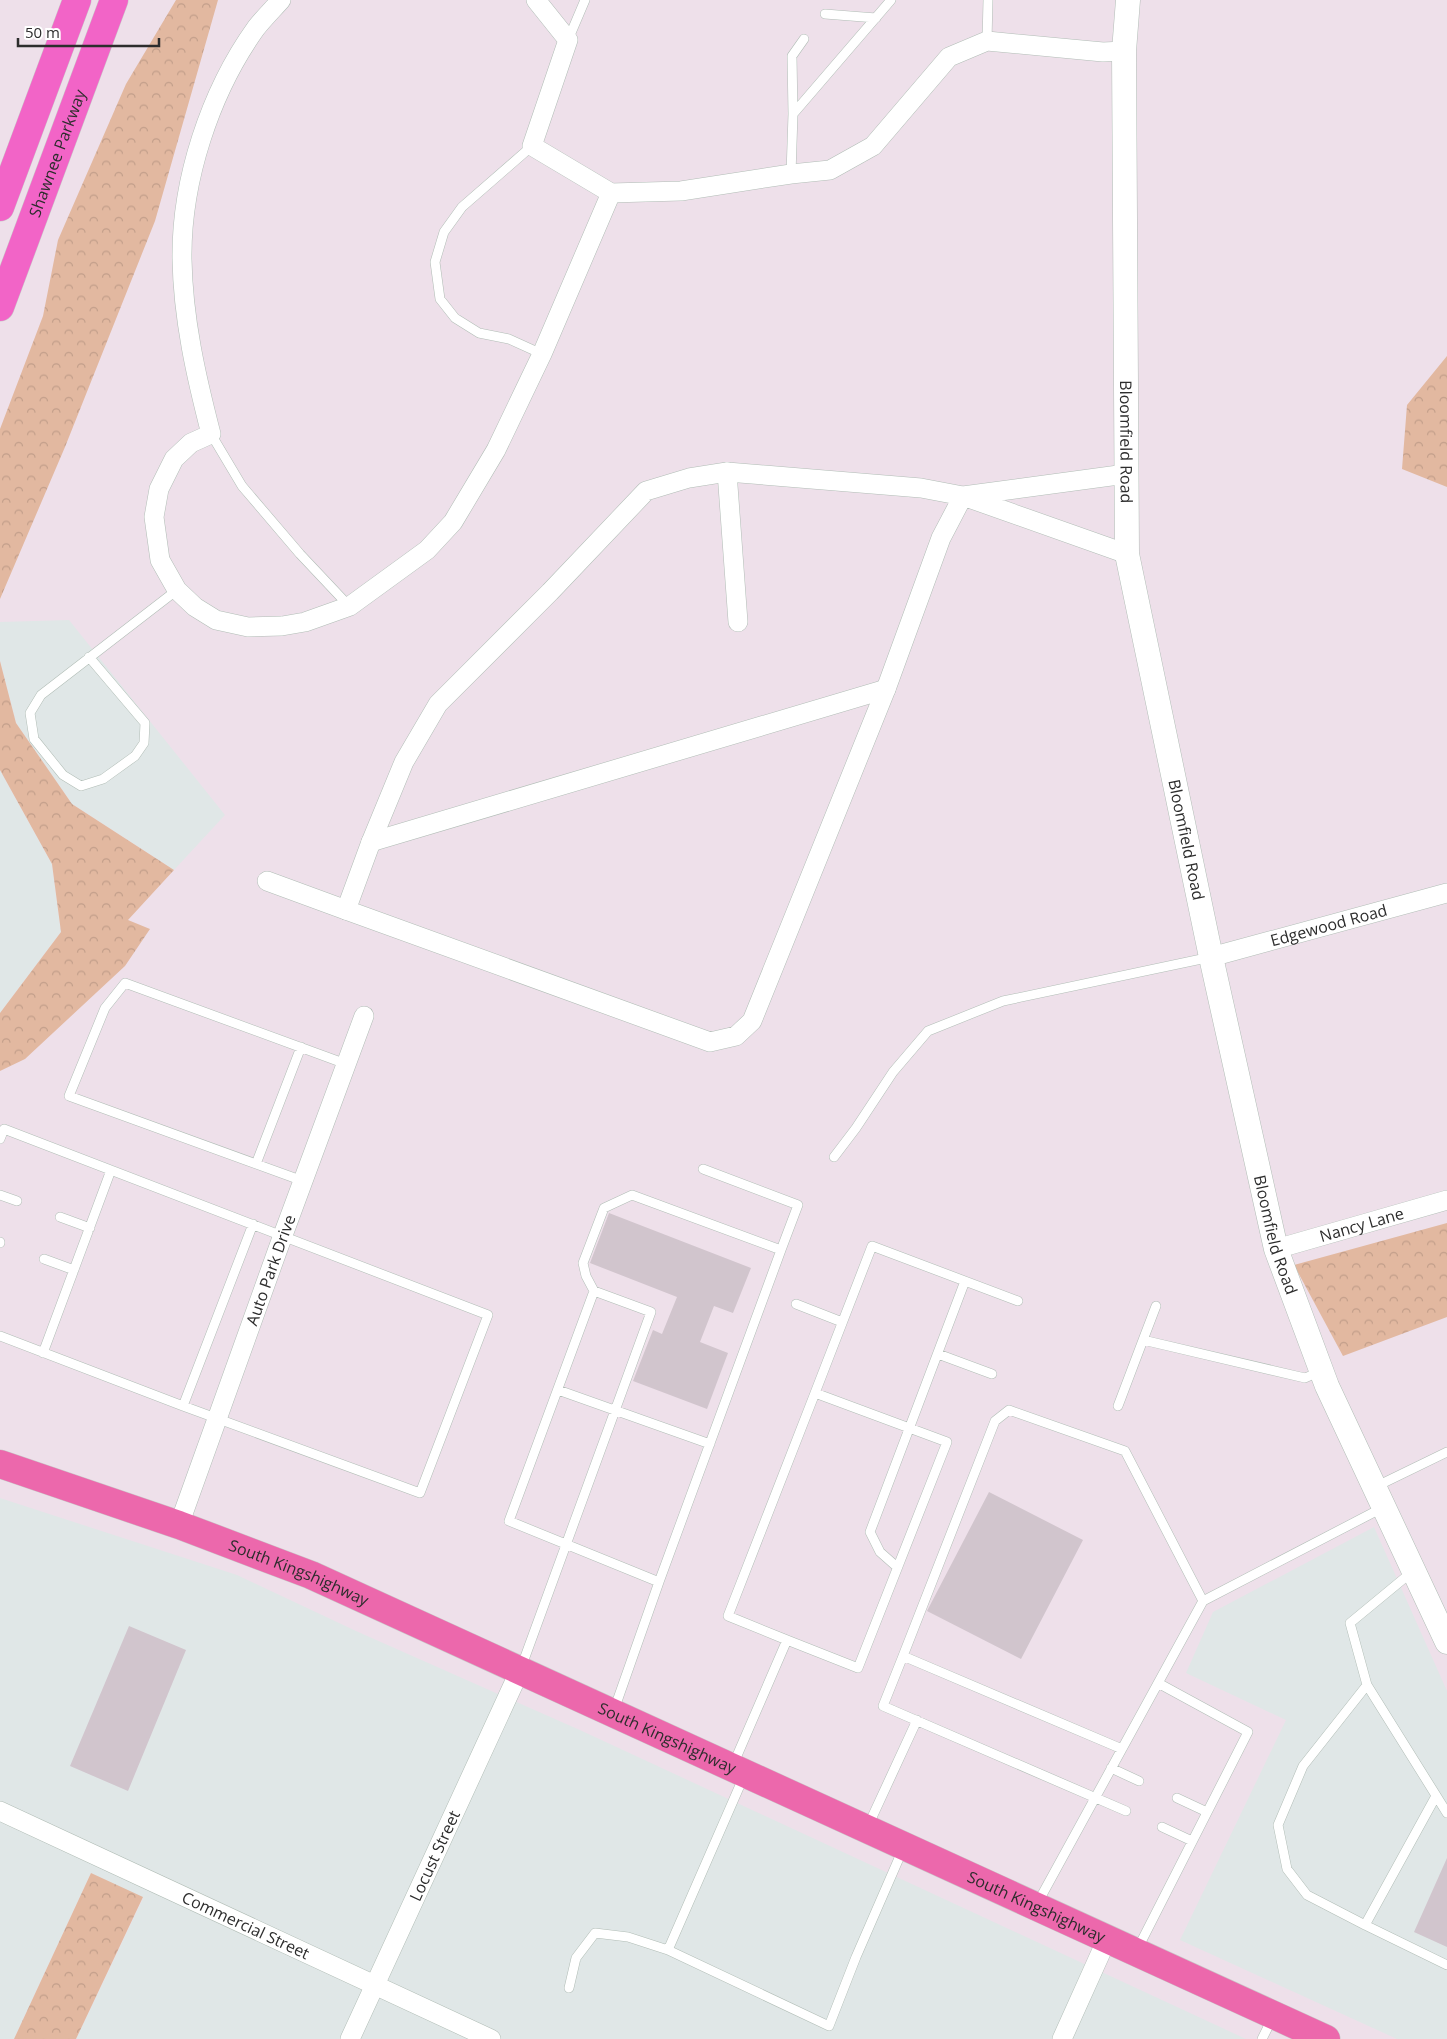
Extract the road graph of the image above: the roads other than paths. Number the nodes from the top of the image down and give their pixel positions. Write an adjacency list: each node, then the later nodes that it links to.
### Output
1 (77, 0): 19 (highway)
2 (114, 0): 20 (highway, Shawnee Parkway)
3 (281, 0): 22 (street)
4 (536, 0): 12 (street)
5 (585, 0): 12 (lane)
6 (891, 0): 10 (lane)
7 (988, 0): 13 (lane)
8 (1128, 0): 14 (street, Bloomfield Road)
9 (825, 14): 10 (lane)
10 (876, 18): 15 (lane)
11 (804, 39): 15 (lane)
12 (568, 40): 16 (street)
13 (987, 41): 14 (street); 17 (street)
14 (1124, 51): 24 (street, Bloomfield Road)
15 (793, 114): 17 (lane)
16 (532, 146): 18 (street); 21 (lane)
17 (791, 174): 18 (street)
18 (611, 193): 21 (street)
19 (0, 206)
20 (0, 307)
21 (542, 354): 28 (street)
22 (211, 434): 27 (street); 28 (lane)
23 (727, 472): 25 (street); 29 (street); 32 (street)
24 (1126, 474): 25 (street); 26 (street, Bloomfield Road)
25 (963, 496): 26 (street); 31 (street)
26 (1127, 554): 36 (street, Bloomfield Road)
27 (177, 590): 28 (street); 30 (lane)
28 (350, 606)
29 (738, 622)
30 (89, 657): 30 (lane)
31 (886, 689): 32 (street); 35 (street)
32 (370, 842): 35 (street)
33 (267, 881): 35 (street)
34 (1447, 893): 36 (street, Edgewood Road)
35 (346, 910)
36 (1211, 957): 41 (lane); 53 (street, Bloomfield Road)
37 (364, 1016): 39 (street, Auto Park Drive)
38 (301, 1048): 39 (lane); 42 (lane); 42 (lane)
39 (346, 1064): 45 (street, Auto Park Drive)
40 (0, 1139): 44 (lane)
41 (834, 1157)
42 (256, 1164): 45 (lane)
43 (703, 1169): 54 (lane)
44 (111, 1170): 50 (lane); 51 (lane)
45 (303, 1181): 52 (street, Auto Park Drive)
46 (0, 1195): 48 (lane)
47 (1447, 1200): 53 (street, Nancy Lane)
48 (17, 1201)
49 (60, 1217): 51 (lane)
50 (253, 1224): 52 (lane); 71 (lane)
51 (90, 1228): 56 (lane)
52 (283, 1235): 74 (street, Auto Park Drive); 74 (lane)
53 (1276, 1249): 67 (street, Bloomfield Road)
54 (781, 1250): 58 (lane); 76 (lane)
55 (44, 1259): 56 (lane)
56 (74, 1270): 65 (lane)
57 (965, 1281): 59 (lane); 62 (lane); 66 (lane)
58 (594, 1291): 69 (lane); 73 (lane)
59 (1018, 1301)
60 (796, 1304): 62 (lane)
61 (1156, 1306): 64 (lane)
62 (842, 1322): 70 (lane)
63 (0, 1336): 65 (lane)
64 (1144, 1340): 67 (lane); 72 (lane)
65 (43, 1354): 71 (lane)
66 (938, 1354): 68 (lane); 75 (lane)
67 (1321, 1371): 79 (street, Bloomfield Road)
68 (992, 1374)
69 (558, 1390): 73 (lane); 81 (lane)
70 (815, 1393): 75 (lane); 86 (lane)
71 (183, 1406): 74 (lane)
72 (1118, 1406)
73 (616, 1410): 76 (lane); 81 (lane)
74 (217, 1419): 80 (street, Auto Park Drive)
75 (910, 1428): 82 (lane); 82 (lane)
76 (710, 1444): 84 (lane)
77 (1446, 1455): 79 (lane)
78 (0, 1464): 80 (main road, South Kingshighway)
79 (1379, 1497): 83 (street, Bloomfield Road); 85 (lane)
80 (179, 1525): 89 (main road, South Kingshighway)
81 (566, 1545): 84 (lane); 89 (lane)
82 (897, 1567): 86 (lane)
83 (1414, 1570): 87 (street, Bloomfield Road); 91 (lane)
84 (659, 1582): 92 (lane)
85 (1203, 1601): 88 (lane); 90 (lane)
86 (787, 1640): 96 (lane)
87 (1447, 1642)
88 (903, 1656): 93 (lane); 94 (lane)
89 (520, 1670): 92 (main road, South Kingshighway); 115 (street, Locust Street)
90 (1158, 1683): 94 (lane); 103 (lane)
91 (1367, 1685): 98 (lane); 110 (lane)
92 (613, 1713): 96 (main road, South Kingshighway)
93 (917, 1720): 99 (lane); 106 (lane)
94 (1122, 1749): 95 (lane)
95 (1111, 1768): 97 (lane); 99 (lane)
96 (738, 1770): 106 (main road, South Kingshighway); 112 (lane)
97 (1139, 1780)
98 (1436, 1796): 104 (lane); 110 (lane)
99 (1095, 1797): 102 (lane); 109 (lane)
100 (1177, 1798): 103 (lane)
101 (0, 1811): 115 (street, Commercial Street)
102 (1126, 1811)
103 (1208, 1812): 107 (lane)
104 (1447, 1813)
105 (1162, 1827): 107 (lane)
106 (866, 1829): 108 (main road, South Kingshighway)
107 (1192, 1841): 113 (lane)
108 (904, 1846): 109 (main road, South Kingshighway); 112 (lane)
109 (1036, 1906): 111 (main road, South Kingshighway)
110 (1365, 1925): 114 (lane)
111 (1107, 1939): 113 (main road, South Kingshighway); 118 (street)
112 (668, 1950): 116 (lane)
113 (1136, 1952): 117 (main road, South Kingshighway)
114 (1447, 1965)
115 (376, 1986): 119 (street, Locust Street); 120 (street, Commercial Street)
116 (569, 1988)
117 (1268, 2027): 121 (main road, South Kingshighway)
118 (1065, 2038)
119 (350, 2039)
120 (491, 2039)
121 (1326, 2039)

